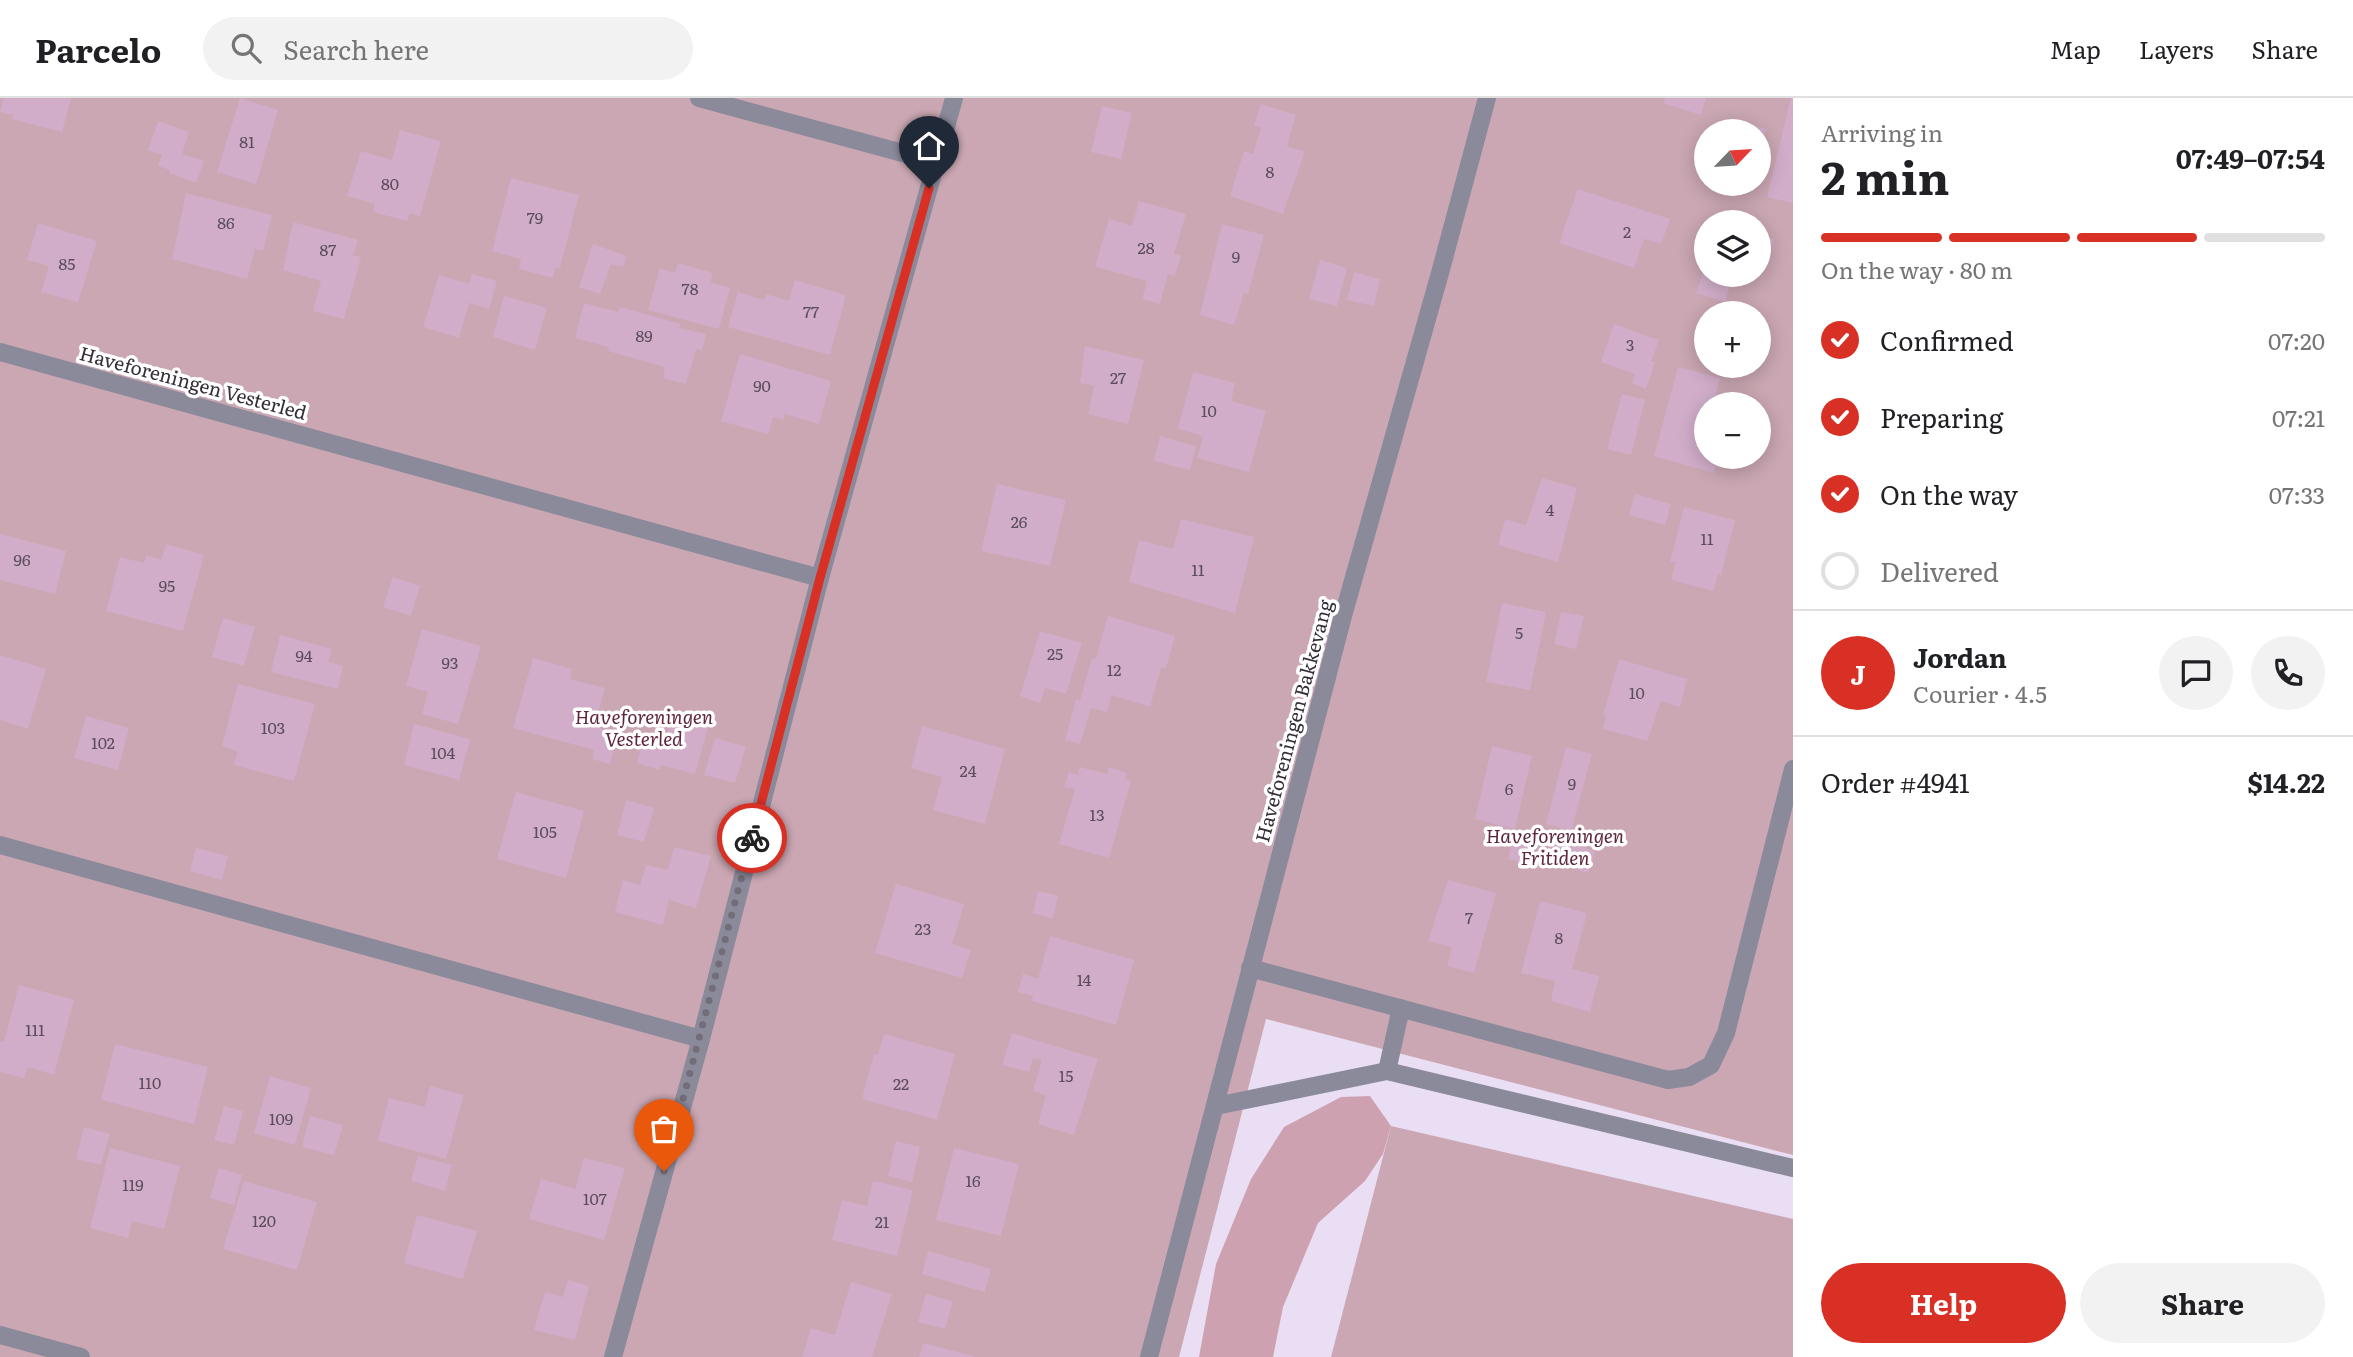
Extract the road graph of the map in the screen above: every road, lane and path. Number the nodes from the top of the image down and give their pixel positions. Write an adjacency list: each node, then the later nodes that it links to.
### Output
1 (699, 98): 4 (lane)
2 (954, 98): 4 (lane)
3 (1486, 98): 9 (lane, Haveforeningen Bakkevang)
4 (936, 162): 6 (lane)
5 (0, 352): 6 (lane, Haveforeningen Vesterled)
6 (820, 578): 11 (lane)
7 (1793, 769): 10 (lane)
8 (0, 845): 11 (lane)
9 (1250, 968): 10 (lane); 13 (lane, Haveforeningen Bakkevang)
10 (1401, 1008): 12 (lane)
11 (701, 1039): 17 (lane)
12 (1387, 1071): 13 (lane); 14 (lane)
13 (1216, 1106): 18 (lane, Haveforeningen Bakkevang)
14 (1793, 1168)
15 (0, 1335): 16 (lane)
16 (81, 1357)
17 (614, 1357)
18 (1149, 1357)

